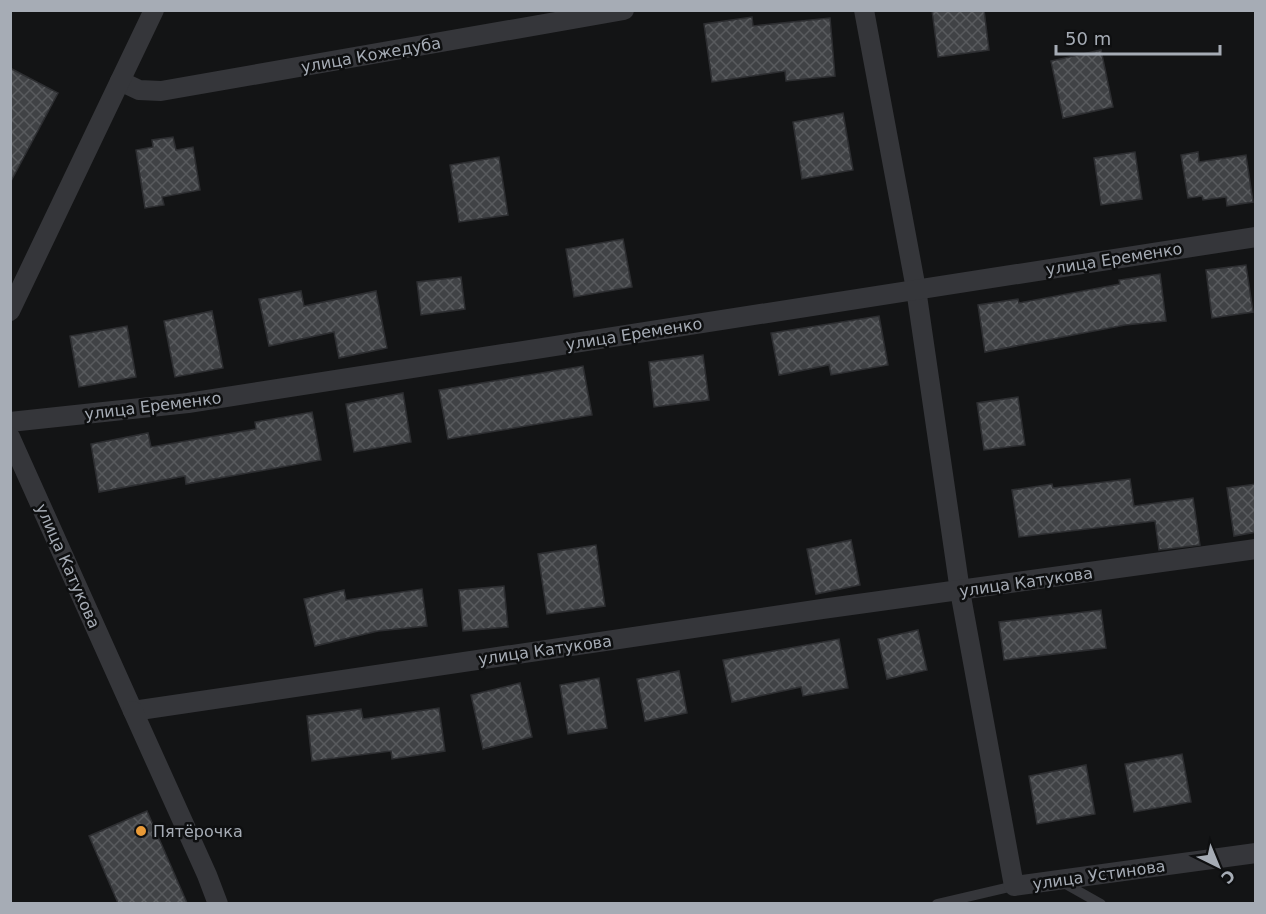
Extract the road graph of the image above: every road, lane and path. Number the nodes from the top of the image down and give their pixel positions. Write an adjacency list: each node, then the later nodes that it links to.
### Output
1 (154, 10): 4 (street)
2 (624, 10): 4 (street, улица Кожедуба)
3 (864, 10): 6 (street)
4 (120, 81): 7 (street)
5 (1256, 237): 6 (street, улица Еременко)
6 (916, 289): 8 (street, улица Еременко); 11 (street)
7 (10, 310)
8 (10, 422)
9 (10, 437): 12 (street, улица Катукова)
10 (1256, 549): 11 (street, улица Катукова)
11 (960, 591): 12 (street, улица Катукова); 15 (street)
12 (133, 711): 16 (street)
13 (1256, 853): 14 (street, улица Устинова)
14 (1060, 880): 15 (street, улица Устинова); 18 (lane)
15 (1014, 886): 17 (lane)
16 (218, 903)
17 (937, 903)
18 (1101, 903)

